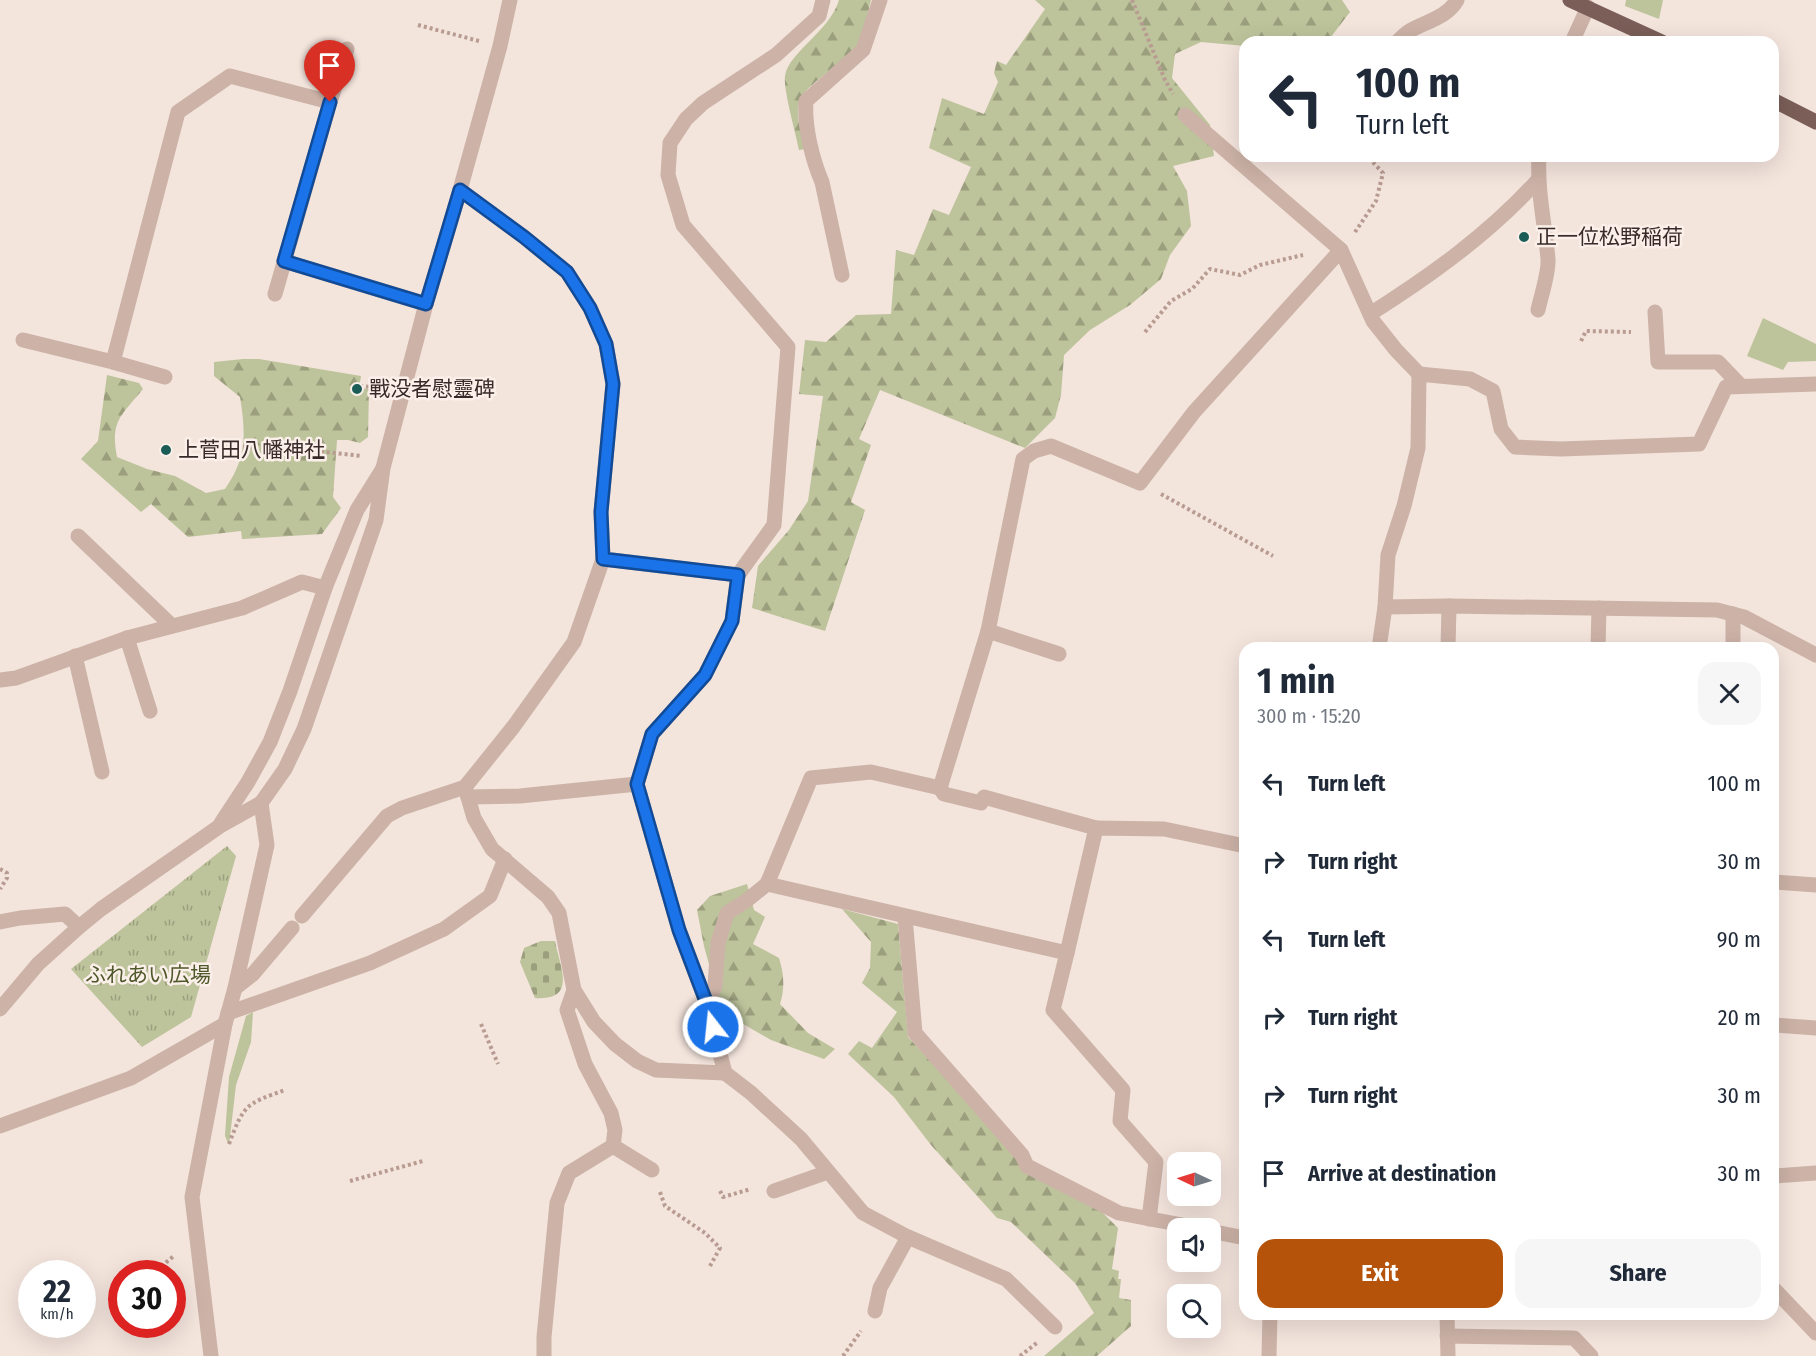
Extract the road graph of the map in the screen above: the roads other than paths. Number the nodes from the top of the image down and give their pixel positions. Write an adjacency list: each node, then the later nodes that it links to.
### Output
1 (510, 0): 19 (street)
2 (823, 0): 37 (street)
3 (880, 0): 22 (street)
4 (1457, 0): 7 (street)
5 (1570, 0): 6 (main road)
6 (1588, 7): 8 (street); 9 (main road)
7 (1404, 36)
8 (1575, 36)
9 (1649, 36)
10 (347, 50): 11 (street)
11 (330, 102): 21 (street); 29 (street)
12 (1779, 103): 14 (main road)
13 (1185, 115): 16 (street)
14 (1816, 120)
15 (1239, 162): 20 (street)
16 (1239, 162)
17 (1539, 162): 18 (street)
18 (1537, 181): 25 (street); 27 (street)
19 (460, 190): 24 (street); 36 (street)
20 (1341, 250): 27 (street); 44 (street)
21 (284, 261): 23 (street); 24 (street)
22 (842, 275)
23 (275, 294)
24 (426, 304): 34 (street)
25 (1538, 310)
26 (1655, 312): 33 (street)
27 (1370, 314): 30 (street)
28 (23, 340): 29 (street)
29 (113, 362): 31 (street)
30 (1419, 374): 33 (street); 40 (street)
31 (165, 377)
32 (1816, 384): 33 (street)
33 (1741, 386)
34 (383, 468): 38 (street); 59 (street)
35 (78, 536): 43 (street)
36 (603, 559): 37 (street); 58 (street)
37 (738, 575): 56 (street)
38 (326, 588): 43 (street); 60 (street)
39 (1449, 606): 40 (street); 41 (street); 47 (street)
40 (1385, 607): 46 (street)
41 (1599, 608): 42 (street); 48 (street)
42 (1733, 614): 49 (street); 51 (street)
43 (172, 626): 45 (street)
44 (988, 631): 50 (street); 57 (street)
45 (128, 638): 52 (street); 54 (street)
46 (1380, 642)
47 (1448, 642)
48 (1598, 642)
49 (1733, 642)
50 (1059, 654)
51 (1816, 655)
52 (75, 656): 53 (street); 55 (street)
53 (0, 680)
54 (150, 711)
55 (102, 772)
56 (637, 784): 58 (street); 73 (street)
57 (940, 788): 61 (street); 65 (street)
58 (467, 792): 63 (street); 71 (street)
59 (261, 802): 60 (street); 71 (street)
60 (220, 826): 69 (street)
61 (1096, 828): 62 (street); 70 (street)
62 (1239, 845)
63 (505, 859): 72 (street); 75 (street)
64 (1779, 882): 66 (street)
65 (767, 884): 67 (street); 73 (street)
66 (1816, 885)
67 (905, 918): 70 (street); 86 (street)
68 (0, 922): 69 (street)
69 (79, 927): 74 (street)
70 (1068, 954): 86 (street)
71 (235, 988): 75 (street)
72 (574, 990): 78 (street); 80 (street)
73 (707, 1004): 78 (street)
74 (0, 1009)
75 (226, 1018): 79 (street); 98 (street)
76 (1779, 1025): 77 (street)
77 (1816, 1028)
78 (725, 1073): 82 (street)
79 (0, 1126)
80 (613, 1146): 81 (street); 99 (street)
81 (652, 1170)
82 (828, 1172): 85 (street); 89 (street)
83 (1816, 1173): 84 (street)
84 (1779, 1176)
85 (774, 1191)
86 (1149, 1219): 87 (street)
87 (1167, 1222)
88 (1221, 1233): 90 (street)
89 (909, 1237): 92 (street); 95 (street)
90 (1239, 1237)
91 (1779, 1294): 96 (street)
92 (875, 1311)
93 (1270, 1320): 100 (street)
94 (1447, 1320): 97 (street)
95 (1054, 1327)
96 (1816, 1333)
97 (1447, 1336): 101 (street); 102 (street)
98 (211, 1356)
99 (544, 1356)
100 (1269, 1356)
101 (1448, 1356)
102 (1591, 1356)

